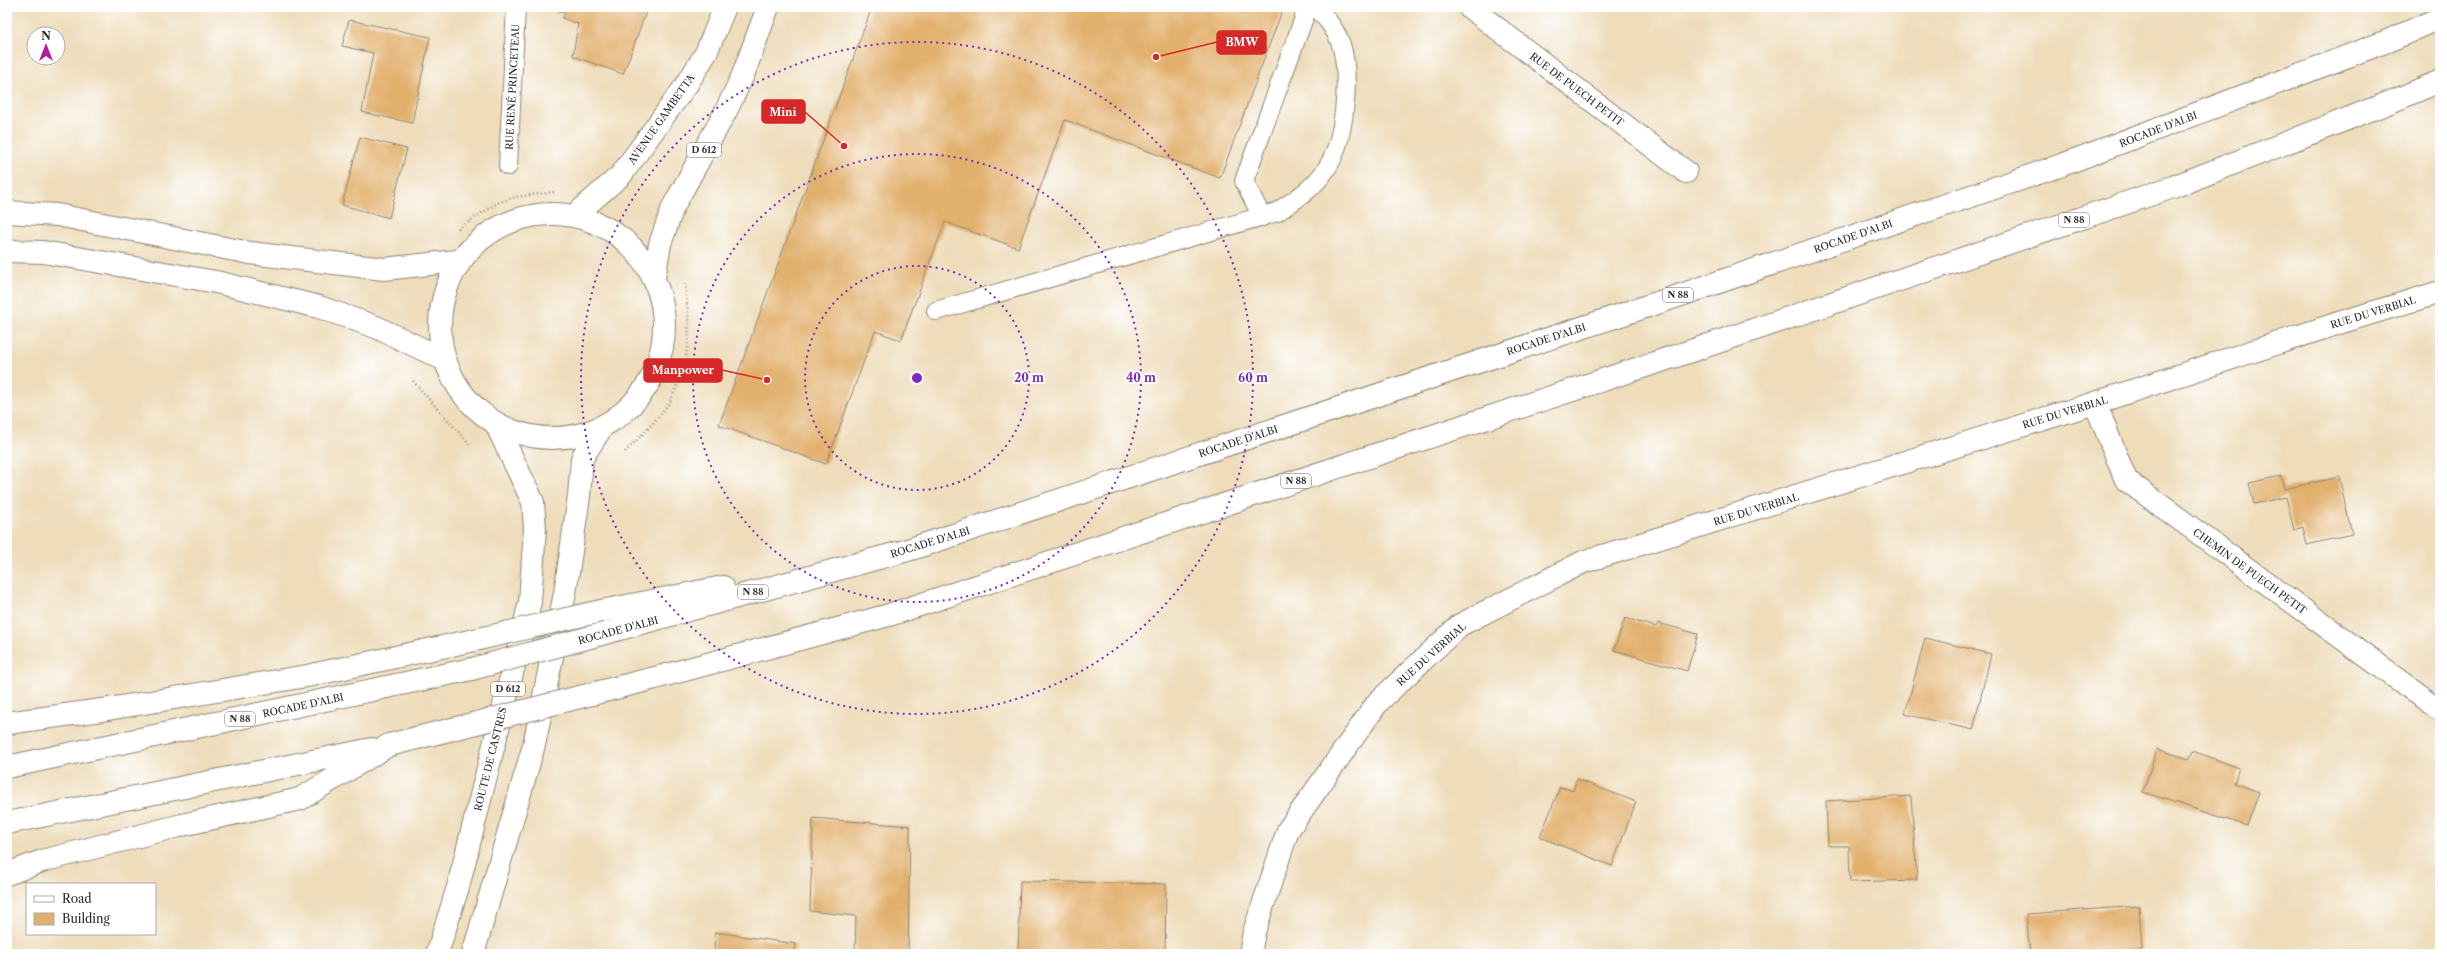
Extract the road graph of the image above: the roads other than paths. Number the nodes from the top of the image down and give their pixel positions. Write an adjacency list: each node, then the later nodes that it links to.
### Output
1 (516, 7): 9 (lane, RUE RENÉ PRINCETEAU)
2 (726, 7): 12 (main road, AVENUE GAMBETTA)
3 (1308, 7): 13 (lane)
4 (1316, 7): 13 (lane)
5 (1469, 7): 10 (main road, RUE DE PUECH PETIT)
6 (767, 8): 16 (main road, D 612)
7 (2440, 18): 23 (main road, ROCADE D'ALBI / N 88)
8 (2440, 81): 26 (main road, N 88, bridge)
9 (508, 166)
10 (1686, 172)
11 (7, 212): 15 (main road)
12 (575, 215): 15 (main road); 16 (main road)
13 (1262, 216): 18 (lane)
14 (7, 251): 19 (main road)
15 (457, 261): 19 (main road)
16 (654, 277): 22 (main road)
17 (2440, 292): 20 (main road, RUE DU VERBIAL)
18 (936, 311)
19 (443, 359): 21 (main road)
20 (2095, 403): 24 (main road, CHEMIN DE PUECH PETIT); 32 (main road, RUE DU VERBIAL)
21 (498, 426): 22 (main road); 30 (main road, ROUTE DE CASTRES / D 612)
22 (602, 427): 31 (main road)
23 (908, 550): 25 (main road, bridge); 27 (main road, ROCADE D'ALBI / N 88, bridge)
24 (2440, 710)
25 (7, 723)
26 (389, 745): 28 (main road, N 88); 29 (main road)
27 (7, 767)
28 (7, 823)
29 (7, 874)
30 (437, 954)
31 (473, 954)
32 (1250, 954)

